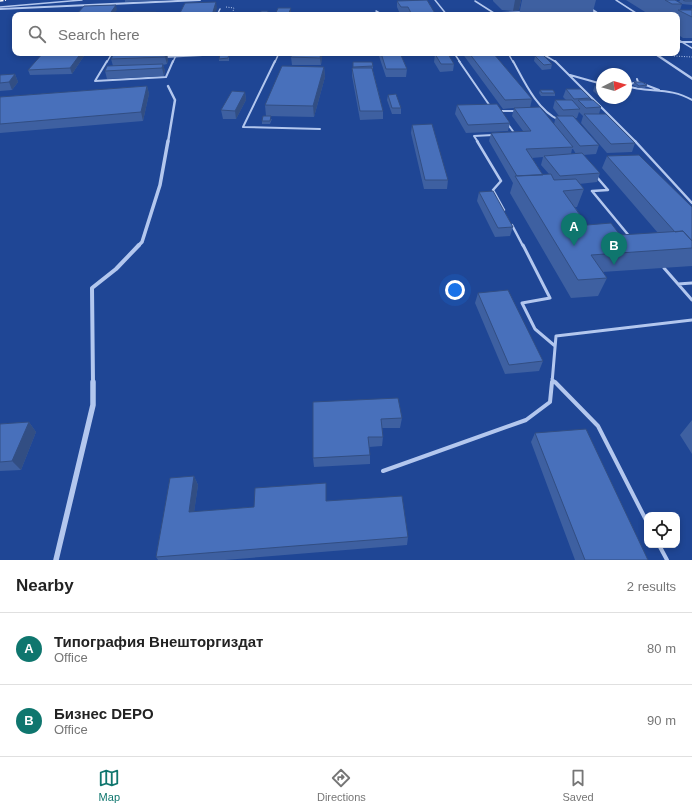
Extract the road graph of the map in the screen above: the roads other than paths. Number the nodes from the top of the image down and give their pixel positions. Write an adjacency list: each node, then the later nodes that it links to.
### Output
1 (81, 0): 7 (lane)
2 (200, 0): 7 (street)
3 (435, 0): 10 (lane)
4 (578, 0): 12 (street)
5 (616, 0): 13 (lane)
6 (475, 1): 11 (lane)
7 (0, 8)
8 (220, 9): 9 (lane)
9 (218, 12)
10 (445, 12)
11 (492, 12)
12 (596, 12)
13 (634, 12)
14 (682, 42): 15 (street); 16 (lane)
15 (692, 42)
16 (692, 48)
17 (110, 56): 25 (lane)
18 (184, 56): 25 (street)
19 (277, 56): 37 (lane)
20 (456, 56): 35 (lane)
21 (510, 56): 36 (lane)
22 (547, 56): 26 (lane)
23 (658, 56): 27 (street)
24 (161, 57): 25 (street)
25 (175, 57)
26 (568, 74): 28 (lane); 41 (lane)
27 (692, 79)
28 (596, 83)
29 (632, 83): 32 (lane)
30 (168, 86): 55 (street)
31 (632, 88): 32 (lane)
32 (665, 91): 33 (lane)
33 (692, 100)
34 (522, 110): 38 (lane)
35 (494, 111)
36 (565, 121)
37 (320, 129)
38 (508, 134)
39 (494, 135): 42 (lane)
40 (594, 174): 44 (lane)
41 (692, 203)
42 (508, 217)
43 (511, 224): 50 (lane)
44 (632, 239)
45 (664, 268): 47 (lane)
46 (692, 283): 47 (lane)
47 (678, 284): 48 (lane)
48 (692, 300)
49 (692, 320): 50 (lane)
50 (555, 346): 51 (lane)
51 (552, 379): 52 (lane); 53 (lane)
52 (383, 471)
53 (644, 516)
54 (661, 548): 56 (lane)
55 (56, 560)
56 (667, 560)

